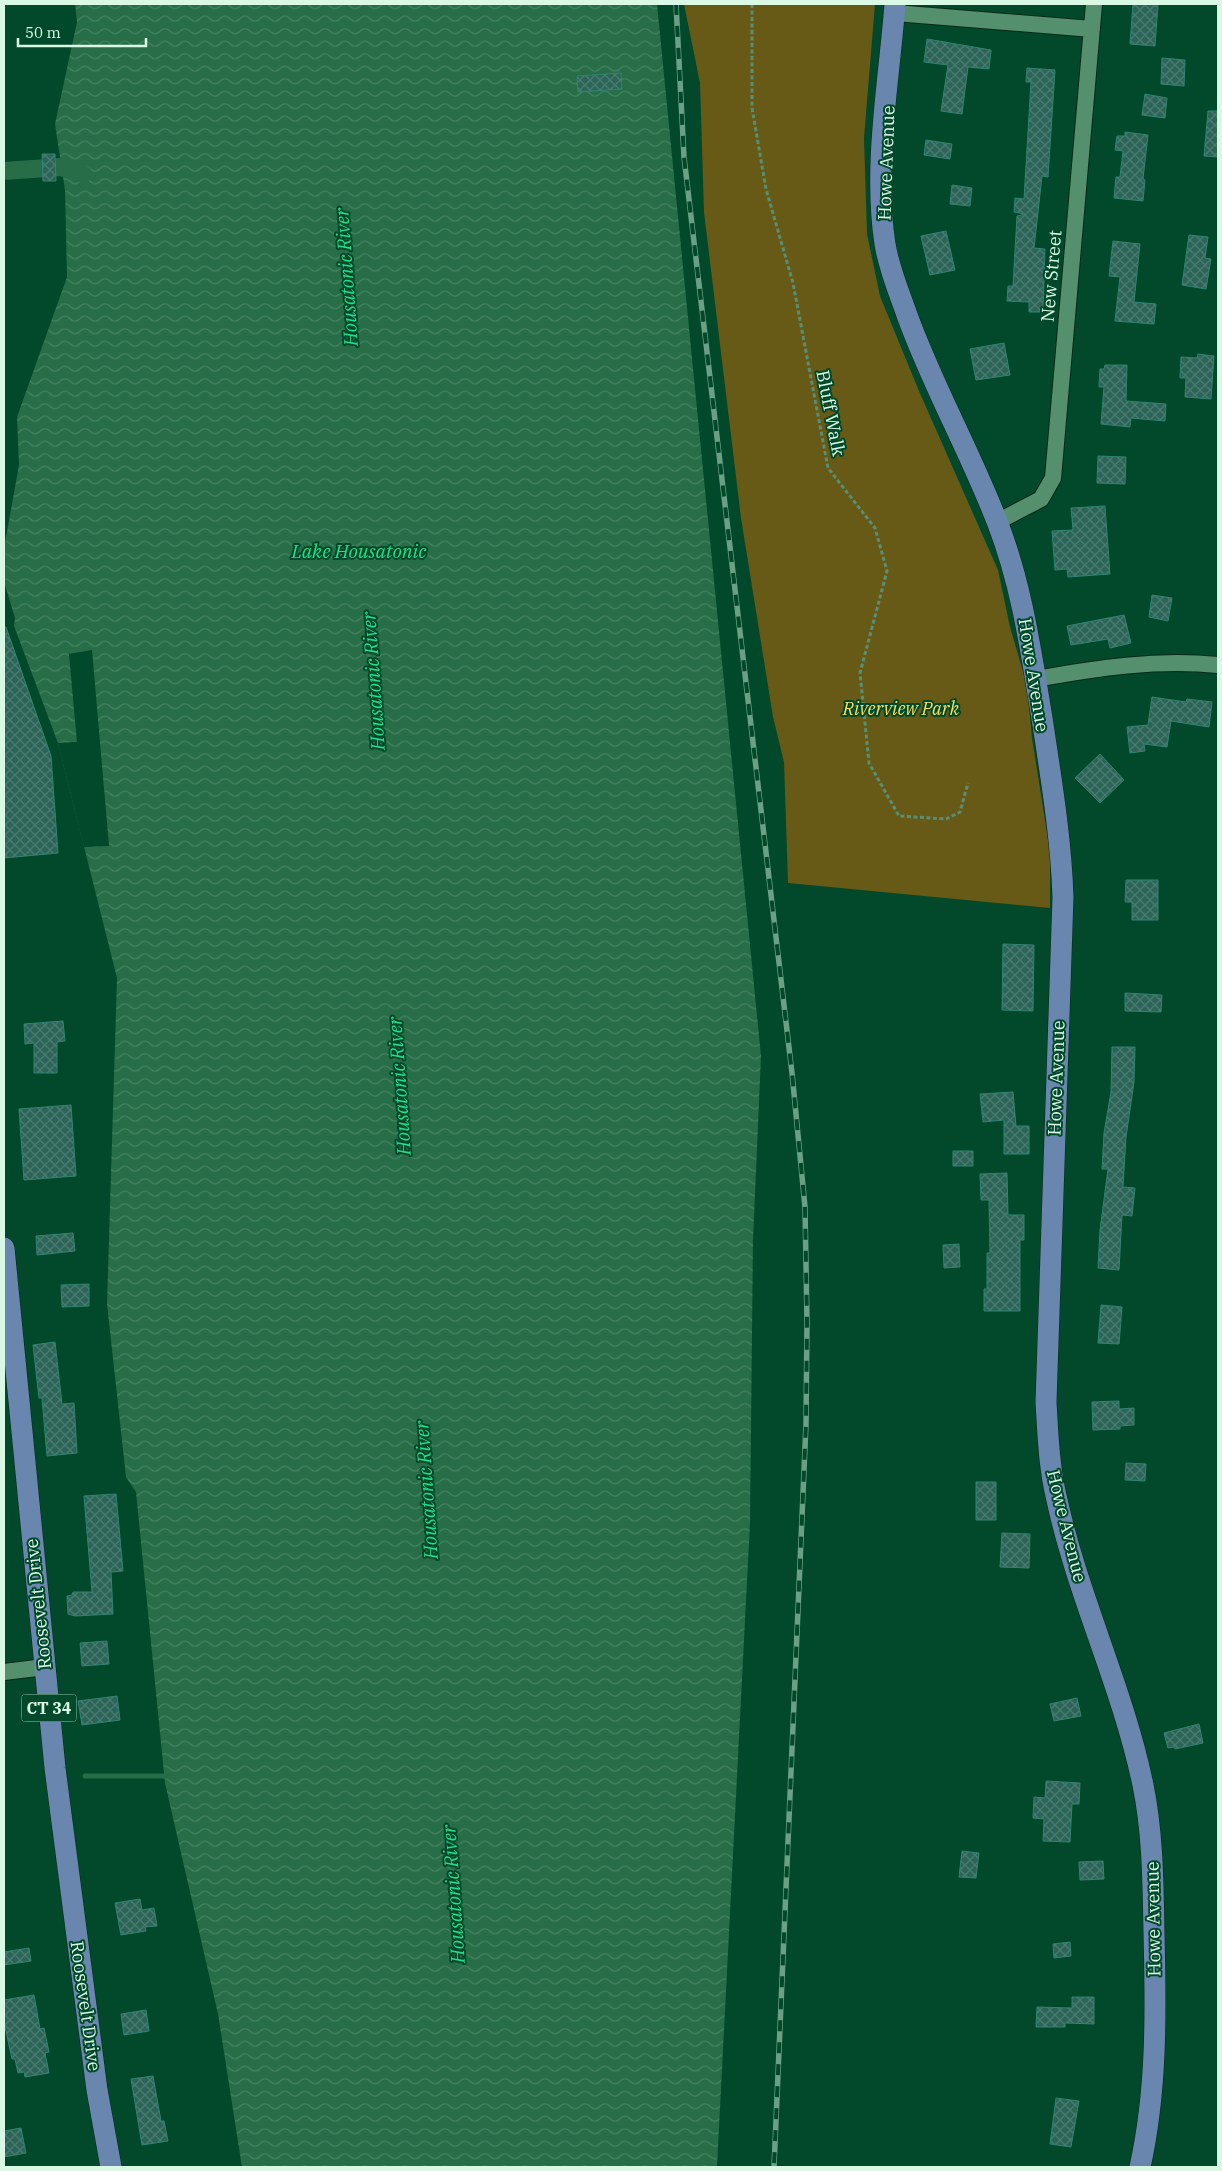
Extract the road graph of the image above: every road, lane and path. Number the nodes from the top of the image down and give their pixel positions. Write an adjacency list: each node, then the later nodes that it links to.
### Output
1 (752, 4): 8 (path, Bluff Walk)
2 (1094, 4): 4 (street, New Street)
3 (895, 8): 4 (street); 5 (main road, Howe Avenue)
4 (1092, 29): 5 (street, New Street)
5 (997, 522): 7 (main road, Howe Avenue)
6 (1218, 665): 7 (street)
7 (1036, 680): 14 (main road, Howe Avenue)
8 (968, 783)
9 (4, 1248): 10 (main road, Roosevelt Drive / CT 34)
10 (7, 1336): 11 (main road, Roosevelt Drive / CT 34)
11 (44, 1667): 12 (street); 13 (main road, Roosevelt Drive / CT 34)
12 (4, 1672)
13 (110, 2167)
14 (1140, 2167)

